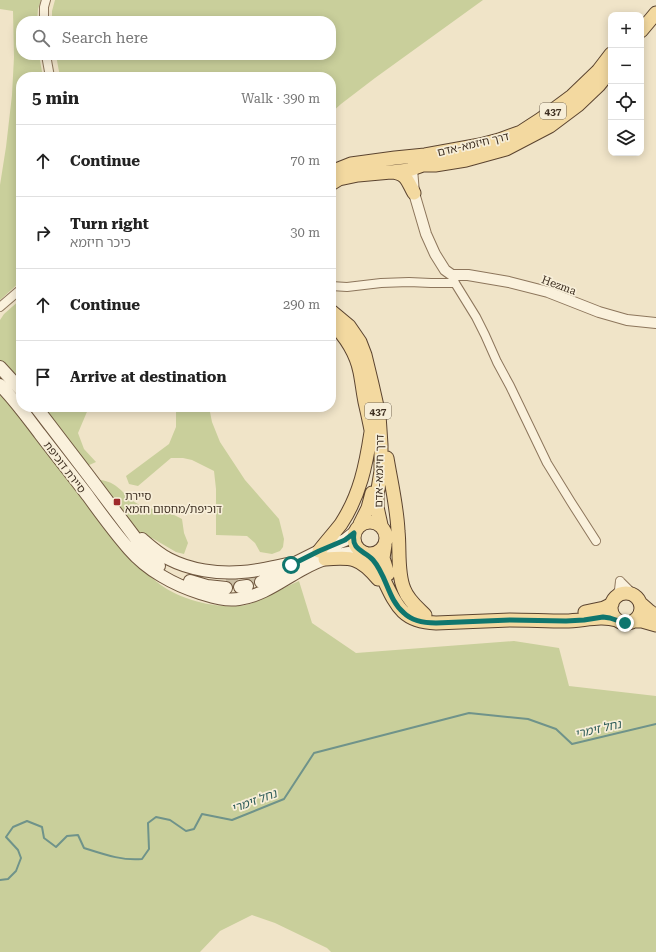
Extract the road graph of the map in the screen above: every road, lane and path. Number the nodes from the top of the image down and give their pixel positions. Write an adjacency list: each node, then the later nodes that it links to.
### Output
1 (46, 0): 5 (street)
2 (656, 3): 4 (main road)
3 (656, 14): 6 (main road)
4 (644, 15)
5 (44, 16)
6 (644, 28)
7 (608, 58): 12 (main road, דרך חיזמא-אדם / 437)
8 (47, 60): 9 (street)
9 (49, 72)
10 (608, 74): 12 (main road, דרך חיזמא-אדם / 437)
11 (394, 158): 12 (main road, דרך חיזמא-אדם / 437); 12 (street); 13 (main road, דרך חיזמא-אדם / 437)
12 (420, 163): 14 (main road, דרך חיזמא-אדם / 437); 16 (main road)
13 (336, 170)
14 (391, 172): 15 (main road, דרך חיזמא-אדם / 437); 16 (main road)
15 (336, 181)
16 (414, 188): 17 (street)
17 (454, 279): 18 (street); 22 (street, Hezma); 35 (street)
18 (336, 286)
19 (16, 294): 20 (street)
20 (1, 307)
21 (336, 315): 30 (main road, דרך חיזמא-אדם / 437)
22 (656, 323)
23 (336, 327): 31 (main road, דרך חיזמא-אדם / 437)
24 (0, 367): 26 (main road)
25 (0, 384): 27 (main road, סיירת דוכיפת)
26 (16, 385)
27 (16, 403)
28 (24, 412): 38 (main road, סיירת דוכיפת)
29 (40, 412): 32 (main road, סיירת דוכיפת)
30 (379, 415): 33 (main road, דרך חיזמא-אדם / 437); 45 (main road)
31 (372, 430): 34 (main road, דרך חיזמא-אדם / 437); 38 (main road)
32 (125, 524): 39 (main road); 41 (main road, סיירת דוכיפת)
33 (381, 525): 34 (main road); 36 (main road)
34 (357, 528): 37 (main road); 38 (main road)
35 (596, 541)
36 (385, 546): 37 (main road); 45 (main road)
37 (363, 553): 38 (main road); 43 (main road)
38 (322, 555): 39 (main road); 43 (main road)
39 (295, 563): 40 (main road)
40 (261, 580)
41 (226, 584)
42 (636, 599): 44 (main road); 46 (main road); 48 (main road)
43 (394, 600): 47 (main road)
44 (613, 601): 45 (main road); 47 (main road)
45 (425, 615)
46 (656, 616)
47 (617, 620): 48 (main road)
48 (634, 621): 49 (main road)
49 (656, 625)

